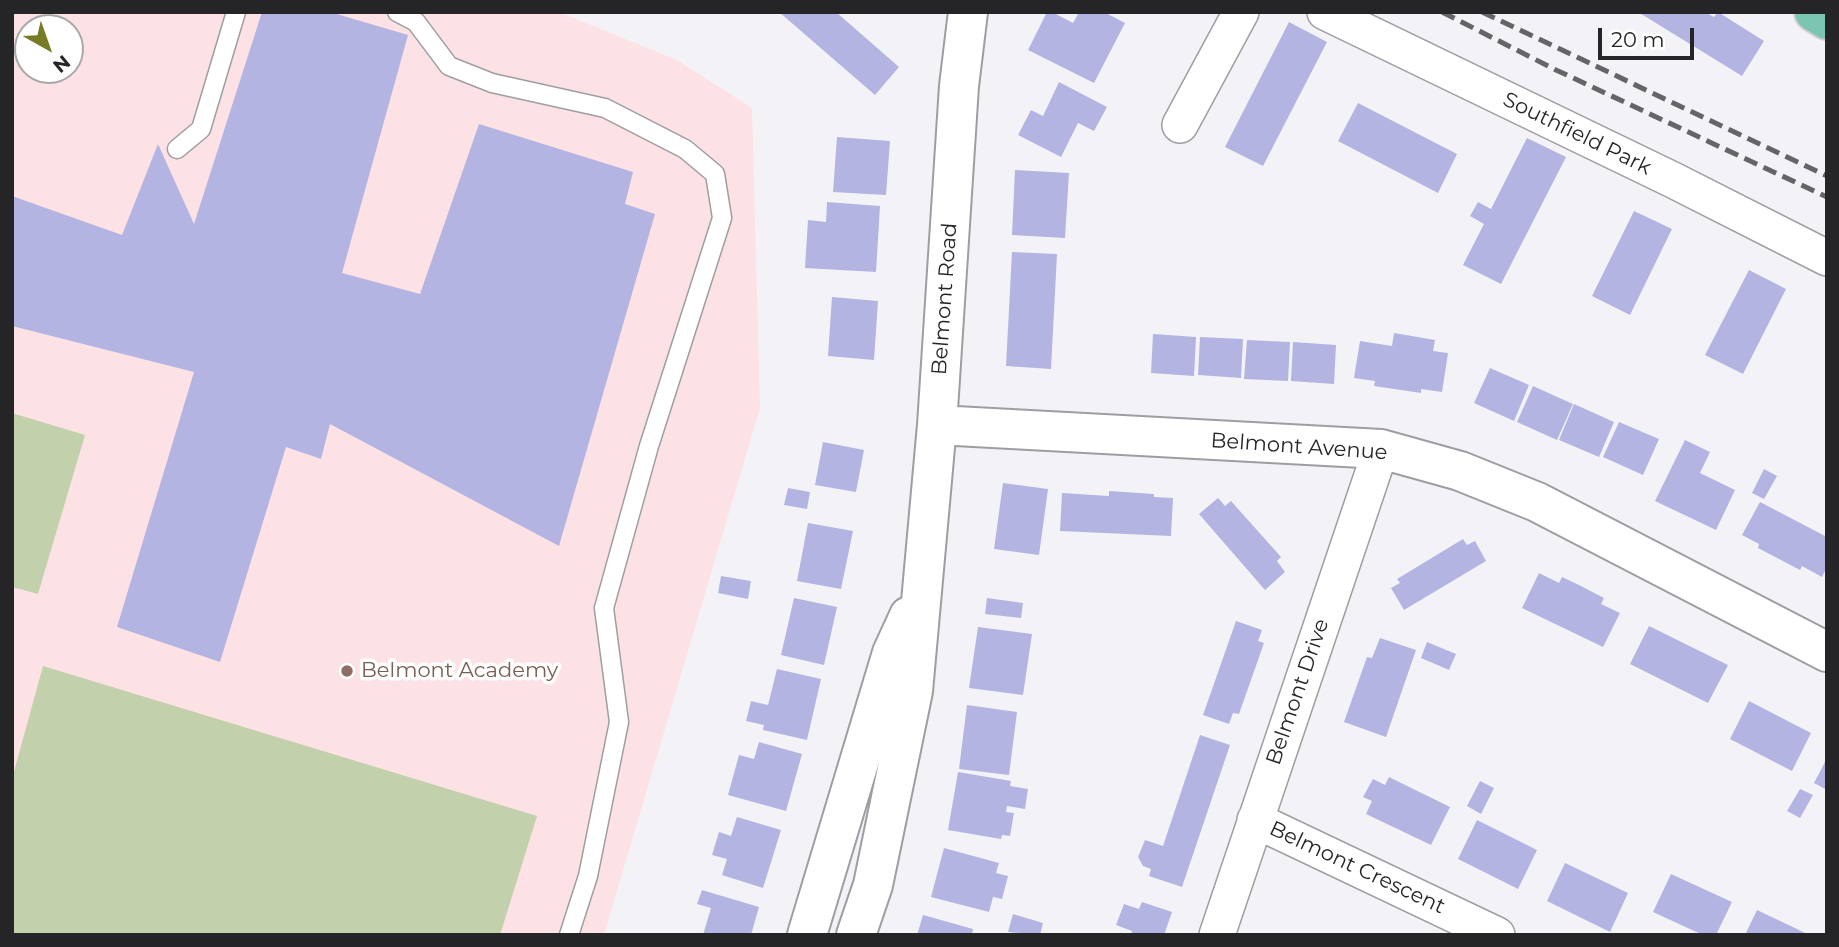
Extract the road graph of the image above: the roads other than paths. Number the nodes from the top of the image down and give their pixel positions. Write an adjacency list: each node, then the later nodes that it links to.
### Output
1 (236, 12): 9 (lane)
2 (397, 12): 16 (lane)
3 (968, 12): 11 (street, Belmont Road)
4 (1241, 12): 8 (street)
5 (1325, 12): 10 (street, Southfield Park)
6 (1814, 12): 7 (main road)
7 (1827, 20)
8 (1180, 125)
9 (177, 149)
10 (1827, 258)
11 (937, 425): 12 (street, Belmont Avenue); 13 (street, Belmont Road)
12 (1381, 449): 14 (street, Belmont Avenue); 15 (street, Belmont Drive)
13 (923, 585): 17 (street, Belmont Road); 18 (street, Belmont Road)
14 (1827, 652)
15 (1255, 820): 19 (street, Belmont Drive); 20 (street, Belmont Crescent)
16 (569, 935)
17 (807, 935)
18 (856, 935)
19 (1217, 935)
20 (1497, 935)

